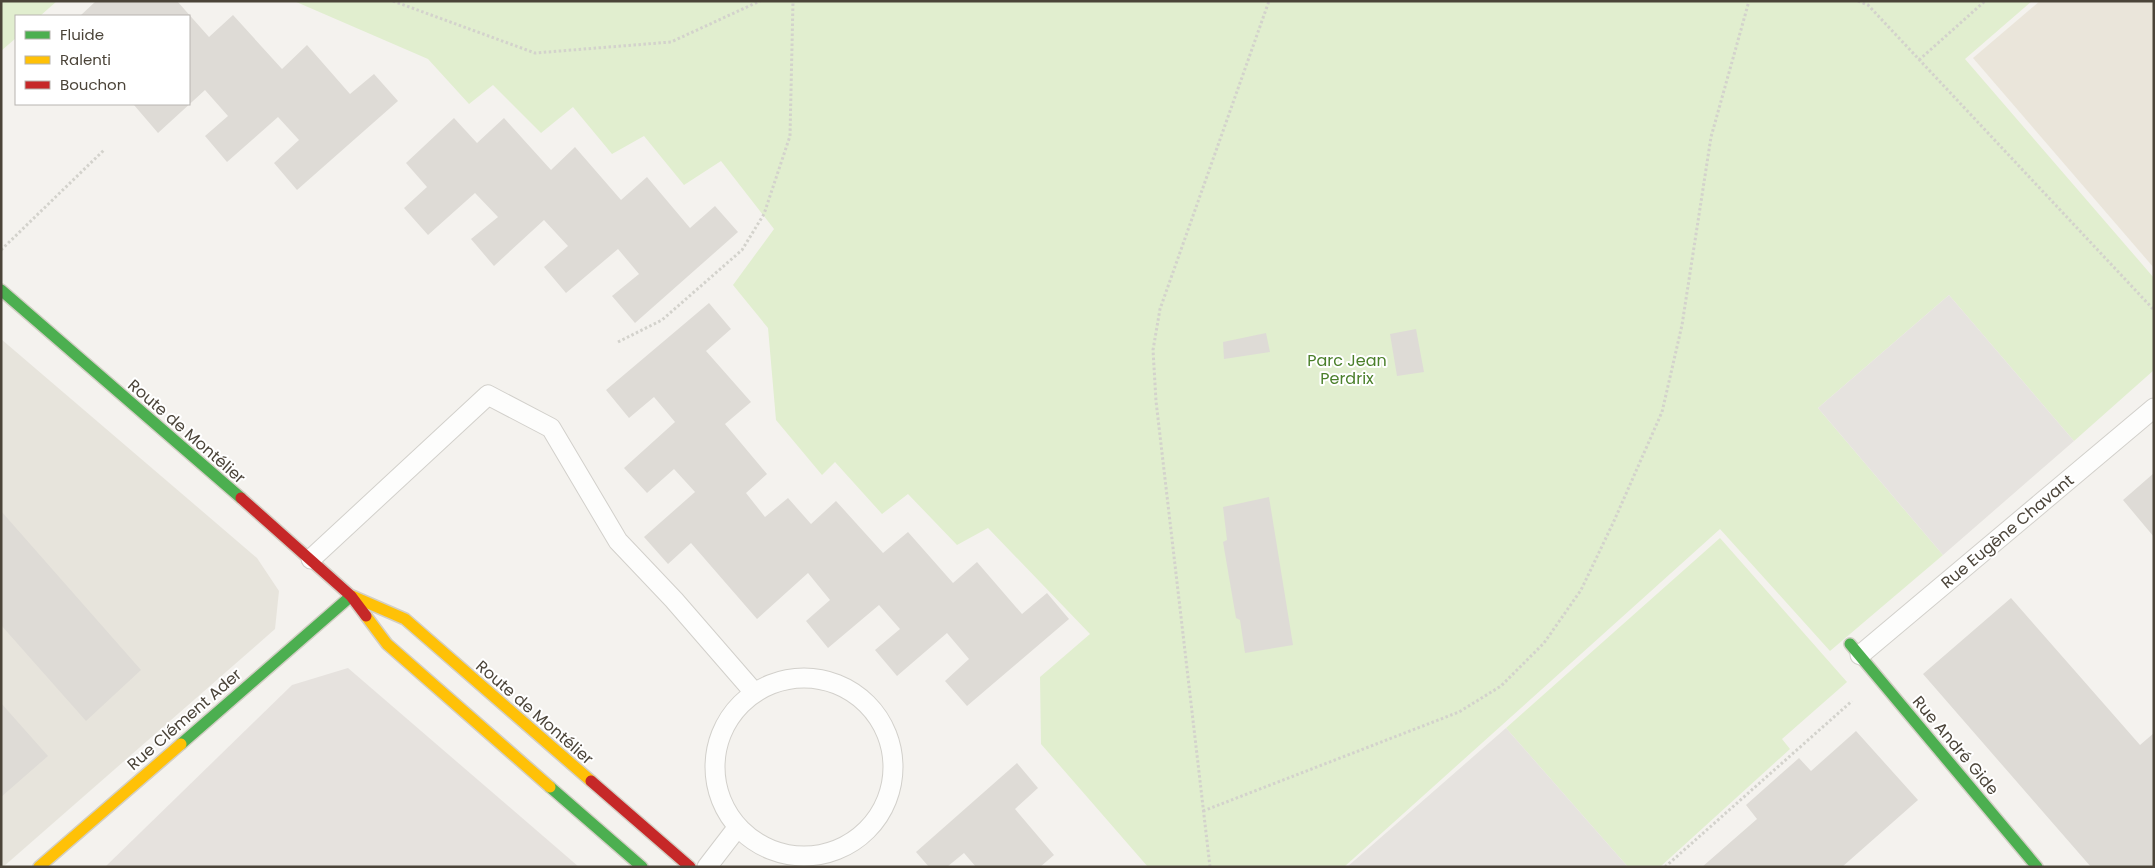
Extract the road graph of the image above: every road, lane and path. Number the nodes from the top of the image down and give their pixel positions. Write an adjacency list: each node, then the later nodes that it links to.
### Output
1 (393, 1): 2 (path)
2 (760, 1)
3 (793, 1): 13 (path)
4 (1269, 1): 20 (path)
5 (1750, 1): 20 (path)
6 (1858, 1): 8 (path)
7 (1985, 1): 8 (path)
8 (1919, 60): 12 (path)
9 (104, 150): 10 (path)
10 (1, 250)
11 (1, 290): 15 (main road, Route de Montélier)
12 (2154, 310)
13 (618, 342)
14 (2154, 408): 17 (lane, Rue Eugène Chavant)
15 (311, 559): 16 (main road, Route de Montélier); 19 (lane)
16 (351, 596): 22 (main road, Rue Clément Ader); 23 (main road, Route de Montélier); 24 (main road, Route de Montélier)
17 (1855, 649): 18 (main road, Rue André Gide)
18 (1878, 677): 27 (path); 28 (main road, Rue André Gide)
19 (754, 691): 21 (lane); 21 (lane)
20 (1203, 811): 26 (path)
21 (737, 828): 25 (lane)
22 (39, 867)
23 (642, 867)
24 (690, 867)
25 (707, 867)
26 (1210, 867)
27 (1665, 867)
28 (2037, 867)

